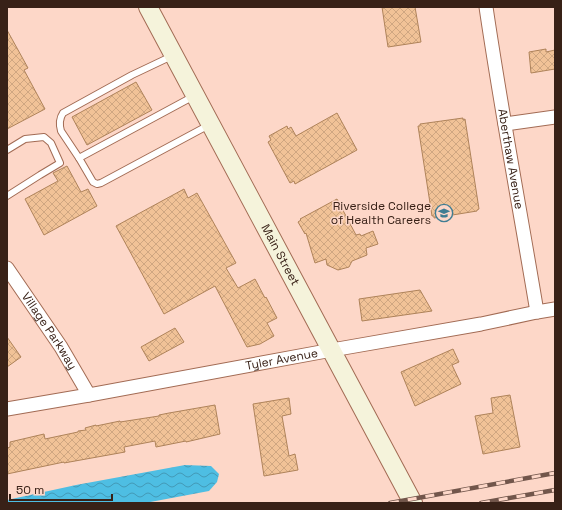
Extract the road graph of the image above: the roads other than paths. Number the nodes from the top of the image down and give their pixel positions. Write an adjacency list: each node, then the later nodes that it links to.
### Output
1 (148, 7): 3 (main road, Main Street)
2 (486, 7): 7 (street, Aberthaw Avenue)
3 (174, 55): 4 (main road, Main Street); 9 (lane)
4 (195, 95): 6 (main road, Main Street); 9 (lane)
5 (555, 117): 7 (street)
6 (211, 124): 9 (lane); 14 (main road, Main Street)
7 (504, 124): 13 (street, Aberthaw Avenue)
8 (7, 150): 10 (lane)
9 (78, 158)
10 (7, 196)
11 (7, 268): 15 (street, Village Parkway)
12 (555, 309): 13 (street, Tyler Avenue)
13 (537, 312): 14 (street, Tyler Avenue)
14 (332, 350): 15 (street, Tyler Avenue); 17 (main road, Main Street)
15 (89, 395): 16 (street, Tyler Avenue)
16 (7, 409)
17 (413, 503)

